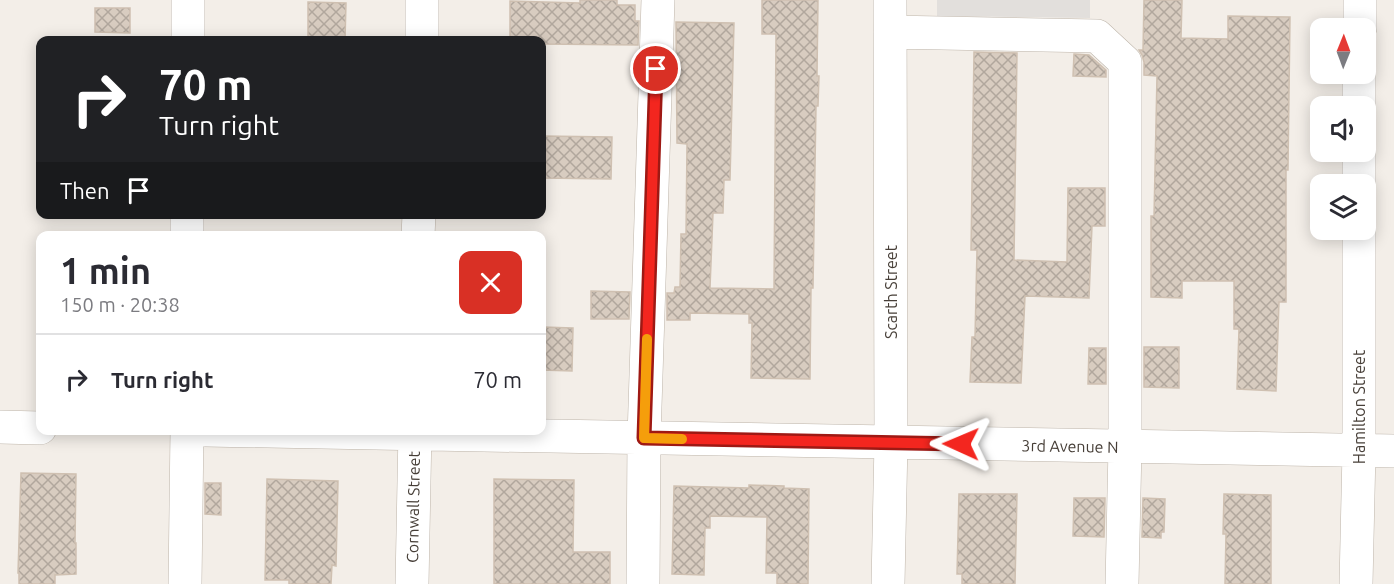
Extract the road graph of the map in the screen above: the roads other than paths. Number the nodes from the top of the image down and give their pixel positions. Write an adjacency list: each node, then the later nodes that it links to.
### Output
1 (188, 0): 8 (street)
2 (422, 0): 9 (street)
3 (658, 0): 16 (street)
4 (890, 0): 7 (street, Scarth Street)
5 (1360, 0): 6 (street)
6 (1360, 18)
7 (890, 32): 17 (street, Scarth Street); 18 (street)
8 (188, 36)
9 (422, 36)
10 (1359, 240): 19 (street, Hamilton Street)
11 (0, 427): 12 (street)
12 (36, 428)
13 (187, 435): 21 (street)
14 (415, 435): 22 (street, Cornwall Street)
15 (530, 435): 16 (street, 3rd Avenue N)
16 (644, 438): 17 (street, 3rd Avenue N); 23 (street)
17 (891, 442): 18 (street, 3rd Avenue N); 24 (street, Scarth Street)
18 (1125, 447): 19 (street, 3rd Avenue N); 25 (street)
19 (1359, 451): 20 (street, 3rd Avenue N); 26 (street, Hamilton Street)
20 (1394, 451)
21 (185, 584)
22 (412, 584)
23 (643, 584)
24 (888, 584)
25 (1122, 584)
26 (1356, 584)

